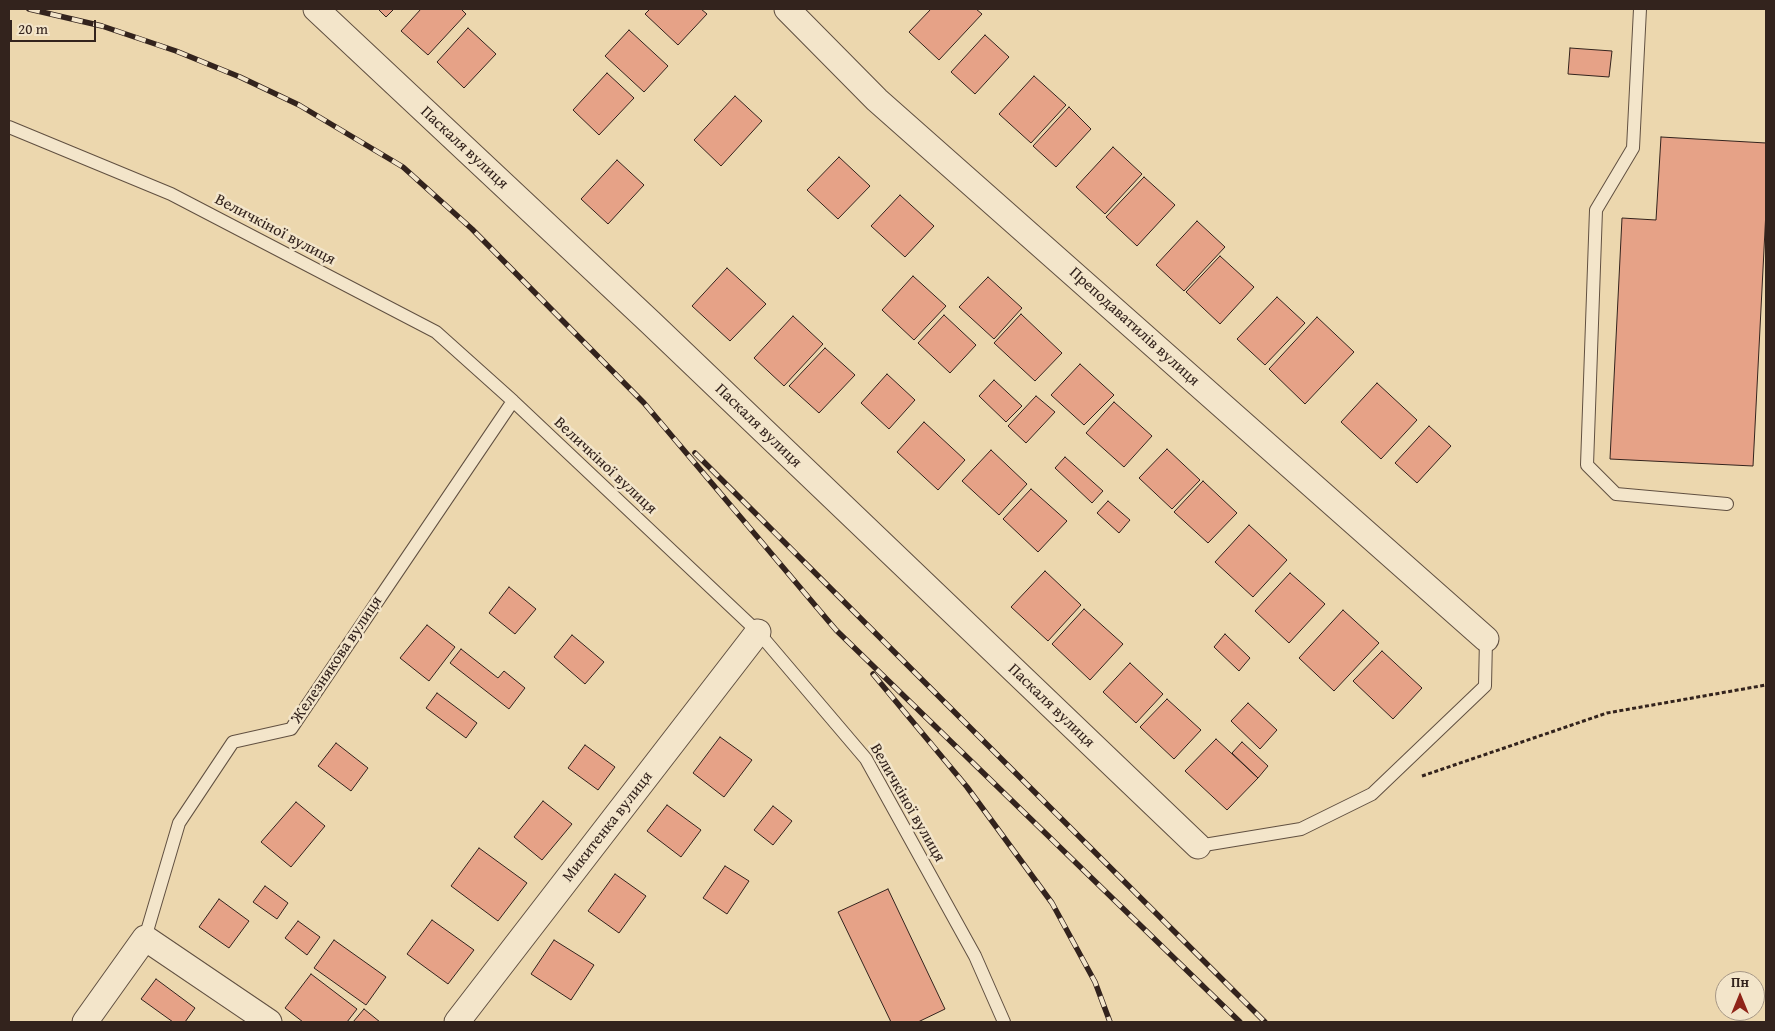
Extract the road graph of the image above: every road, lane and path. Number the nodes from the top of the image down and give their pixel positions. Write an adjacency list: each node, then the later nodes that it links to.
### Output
1 (316, 9): 11 (street, Паскаля вулиця)
2 (787, 9): 8 (street, Преподаватилів вулиця)
3 (1640, 9): 6 (lane)
4 (9, 127): 5 (lane, Величкіної вулиця)
5 (513, 401): 7 (lane, Величкіної вулиця); 12 (lane, Железнякова вулиця)
6 (1727, 504)
7 (758, 632): 15 (street, Микитенка вулиця); 16 (lane, Величкіної вулиця)
8 (1486, 639): 11 (lane)
9 (1766, 685): 10 (path)
10 (1419, 778)
11 (1198, 846)
12 (145, 938): 13 (street, Железнякова вулиця); 14 (street)
13 (86, 1022)
14 (269, 1022)
15 (457, 1022)
16 (1004, 1022)

